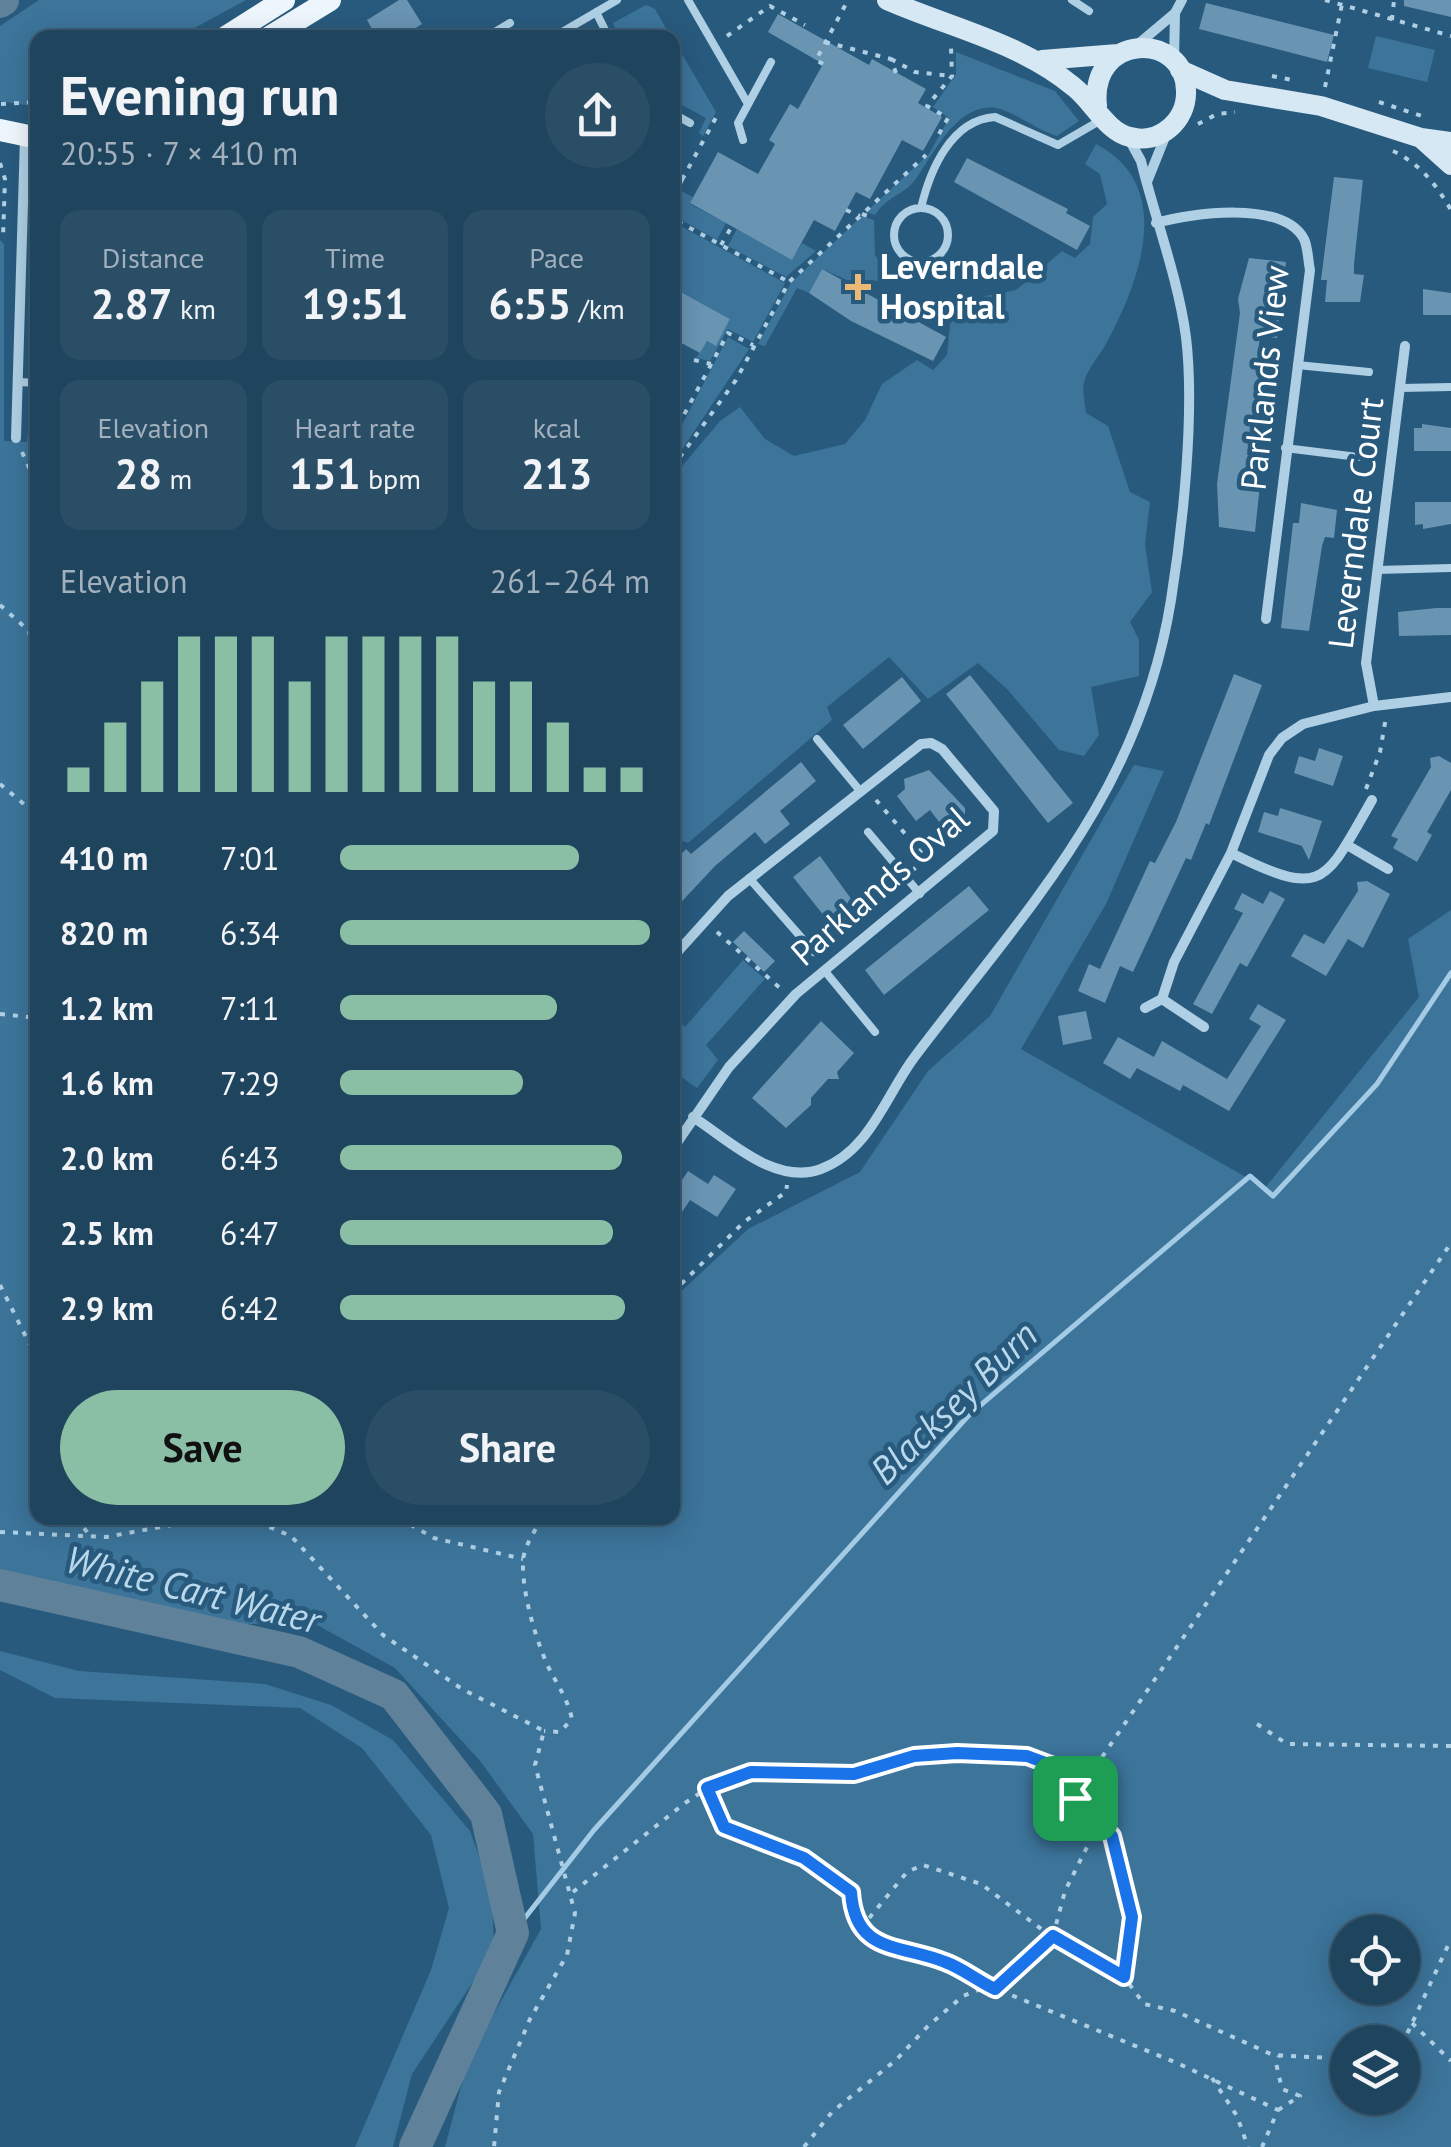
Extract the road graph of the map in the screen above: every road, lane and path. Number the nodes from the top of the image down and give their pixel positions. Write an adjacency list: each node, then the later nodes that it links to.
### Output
1 (284, 0): 19 (main road)
2 (330, 0): 20 (main road)
3 (617, 0): 13 (lane)
4 (688, 0): 40 (lane)
5 (848, 0): 26 (path)
6 (887, 0): 18 (street)
7 (1072, 0): 12 (lane)
8 (1182, 0): 14 (street)
9 (1324, 0): 11 (path)
10 (1394, 0): 15 (path)
11 (1342, 4): 15 (path); 41 (path)
12 (1089, 11)
13 (596, 12): 22 (lane); 23 (lane)
14 (1175, 13): 27 (street); 32 (street)
15 (1392, 21): 25 (path)
16 (510, 23): 21 (lane)
17 (805, 24): 24 (path)
18 (958, 28): 29 (street); 35 (path)
19 (243, 30)
20 (281, 30)
21 (498, 30)
22 (566, 30)
23 (605, 30)
24 (727, 36)
25 (1451, 36)
26 (825, 42): 28 (path); 31 (path)
27 (1126, 50): 29 (street); 32 (street); 44 (street)
28 (890, 59): 33 (path); 34 (path)
29 (1042, 60): 44 (street)
30 (770, 62): 40 (lane)
31 (823, 64)
32 (1177, 66): 37 (street); 42 (street)
33 (915, 72): 35 (path); 36 (path)
34 (896, 73)
35 (952, 76): 50 (path)
36 (911, 81)
37 (1225, 90): 41 (street); 42 (street)
38 (30, 102): 39 (path)
39 (1, 104)
40 (748, 104): 53 (lane)
41 (1321, 106): 52 (street)
42 (1184, 107): 48 (street)
43 (719, 112): 59 (path)
44 (1100, 112): 51 (street); 64 (lane)
45 (680, 117): 46 (lane)
46 (690, 123)
47 (0, 130): 49 (main road)
48 (1167, 130): 51 (street); 61 (street)
49 (30, 134)
50 (938, 136)
51 (1129, 137): 61 (street)
52 (1421, 138): 54 (street); 57 (street)
53 (743, 140)
54 (1451, 142)
55 (928, 153): 66 (path)
56 (0, 163): 71 (path)
57 (1451, 165)
58 (680, 176): 59 (path)
59 (683, 178): 60 (path); 62 (path)
60 (680, 181)
61 (1147, 182): 68 (street)
62 (680, 183)
63 (30, 197): 80 (street)
64 (921, 208): 64 (lane)
65 (846, 210): 66 (path)
66 (861, 215): 67 (path); 73 (path)
67 (874, 218)
68 (1156, 222): 78 (street, Parklands View); 123 (street)
69 (680, 223): 72 (path)
70 (732, 226): 72 (path)
71 (3, 237)
72 (721, 245): 73 (path)
73 (789, 282): 74 (path)
74 (754, 346): 77 (path); 87 (path)
75 (1405, 346): 83 (street, Leverndale Court)
76 (694, 360): 77 (path)
77 (711, 364): 84 (path)
78 (1296, 365): 79 (lane); 86 (street, Parklands View)
79 (1369, 372)
80 (18, 382): 81 (lane); 85 (street)
81 (30, 383)
82 (1451, 387): 83 (lane)
83 (1400, 388): 91 (street, Leverndale Court)
84 (680, 422)
85 (16, 438): 89 (path)
86 (1286, 448): 88 (lane); 93 (street, Parklands View)
87 (680, 456)
88 (1358, 457)
89 (30, 469)
90 (1451, 568): 91 (lane)
91 (1377, 570): 97 (street, Leverndale Court)
92 (0, 605): 94 (path)
93 (1266, 619)
94 (30, 636)
95 (1451, 697): 96 (street)
96 (1387, 703): 97 (street); 101 (path)
97 (1374, 706): 105 (street)
98 (817, 740): 100 (lane)
99 (0, 784): 102 (path)
100 (864, 790): 107 (path); 108 (street, Parklands Oval); 109 (street, Parklands Oval)
101 (1372, 800): 104 (street)
102 (30, 809)
103 (868, 832): 107 (lane)
104 (1346, 845): 105 (street); 106 (street)
105 (1231, 853): 115 (street)
106 (1388, 869)
107 (906, 876): 109 (lane)
108 (749, 878): 110 (street, Parklands Oval); 112 (lane)
109 (920, 894): 113 (street, Parklands Oval)
110 (706, 921): 111 (street, Parklands Oval); 114 (path)
111 (680, 949)
112 (814, 952)
113 (824, 970): 114 (street, Parklands Oval); 120 (lane)
114 (792, 999): 121 (street, Parklands Oval)
115 (1162, 1000): 116 (street); 119 (street)
116 (1145, 1008)
117 (0, 1014): 118 (path)
118 (30, 1017)
119 (1204, 1028)
120 (875, 1032)
121 (693, 1117): 122 (street, Parklands Oval); 123 (street)
122 (680, 1137)
123 (789, 1172): 126 (path)
124 (1451, 1243): 142 (path)
125 (0, 1285): 127 (path)
126 (680, 1285)
127 (30, 1345)
128 (81, 1525): 136 (path)
129 (138, 1525): 134 (path)
130 (169, 1525): 134 (path)
131 (263, 1525): 139 (path)
132 (411, 1525): 137 (path)
133 (539, 1525): 137 (path)
134 (139, 1530): 136 (path)
135 (0, 1532): 136 (path)
136 (90, 1537)
137 (523, 1559): 139 (path)
138 (1257, 1724): 140 (path)
139 (544, 1731): 144 (path)
140 (1451, 1746)
141 (707, 1788): 142 (path); 144 (path); 145 (path)
142 (1075, 1798): 143 (path)
143 (1099, 1823): 146 (path); 148 (path)
144 (573, 1892): 157 (path)
145 (861, 1928): 146 (path); 149 (path)
146 (1053, 1936): 148 (path); 149 (path)
147 (1451, 1939): 150 (path)
148 (1124, 1977): 152 (path)
149 (992, 1988): 155 (path); 158 (path)
150 (1411, 2022): 151 (path); 154 (path)
151 (1410, 2025)
152 (1280, 2054): 153 (path); 156 (path)
153 (1330, 2058)
154 (1451, 2062)
155 (1212, 2078): 156 (path); 159 (path)
156 (1278, 2110): 160 (path)
157 (494, 2147)
158 (804, 2147)
159 (1248, 2147)
160 (1262, 2147)

